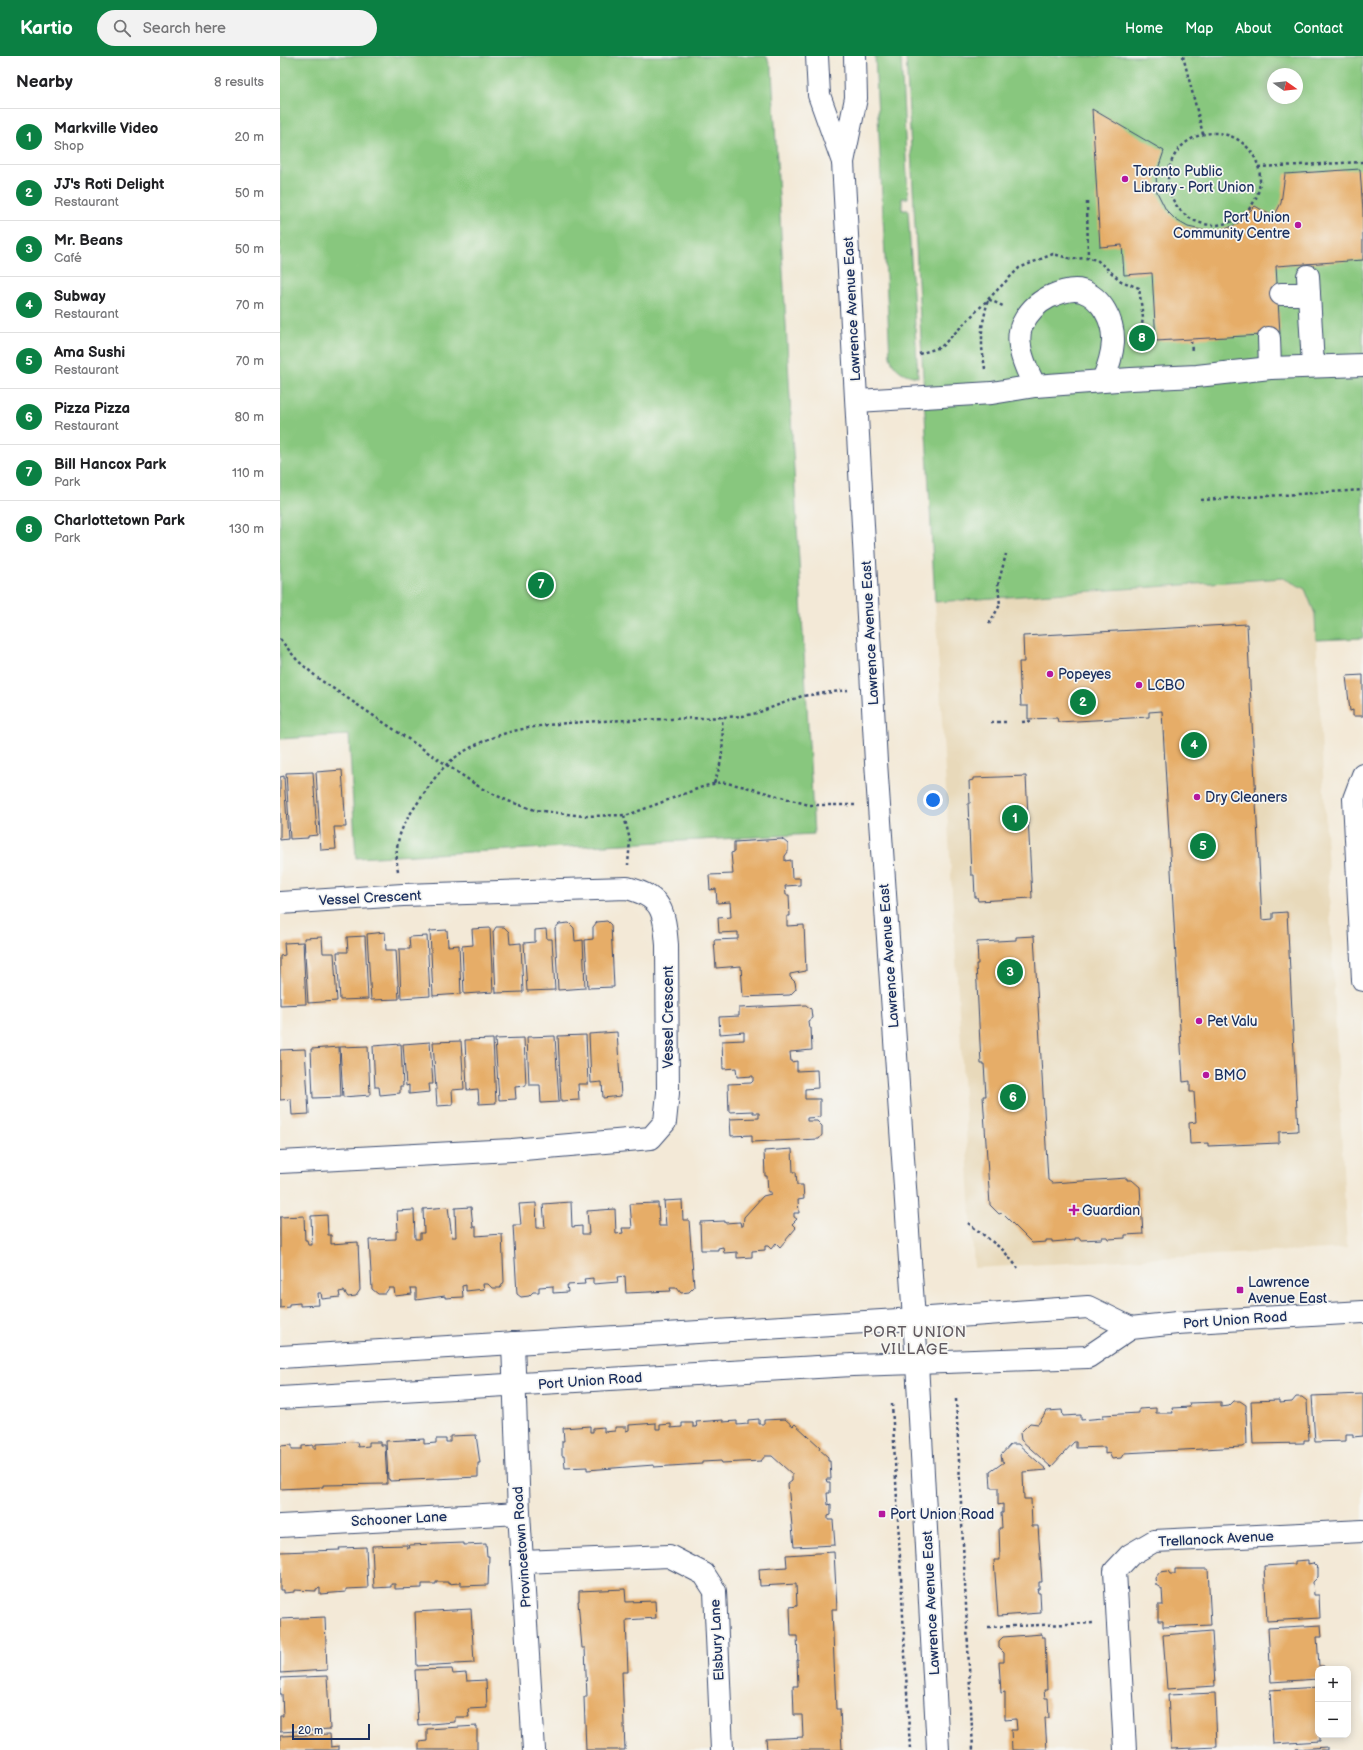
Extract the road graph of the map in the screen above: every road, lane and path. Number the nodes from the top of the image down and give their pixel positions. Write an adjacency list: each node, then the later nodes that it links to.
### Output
1 (817, 56): 5 (street, Lawrence Avenue East)
2 (855, 56): 5 (street, Lawrence Avenue East)
3 (1183, 56): 4 (path)
4 (1203, 134): 7 (path); 7 (path)
5 (843, 162): 19 (street, Lawrence Avenue East)
6 (1363, 162): 7 (path)
7 (1258, 167)
8 (1087, 202): 9 (path)
9 (1088, 258)
10 (1282, 294): 14 (street)
11 (988, 300): 16 (path)
12 (1269, 338): 15 (street)
13 (1363, 365): 14 (street)
14 (1313, 366): 15 (street)
15 (1270, 368): 17 (street)
16 (985, 370)
17 (1103, 380): 18 (street); 18 (street)
18 (1034, 386): 19 (street)
19 (857, 401): 25 (street, Lawrence Avenue East)
20 (1363, 490): 21 (path)
21 (1201, 500)
22 (1006, 554): 23 (path)
23 (989, 624)
24 (280, 639): 31 (path)
25 (872, 688): 26 (path); 34 (street, Lawrence Avenue East)
26 (722, 717): 31 (path); 33 (path)
27 (1033, 721): 30 (path)
28 (991, 722): 29 (path)
29 (1009, 722)
30 (1022, 722)
31 (447, 764): 35 (path); 37 (path)
32 (1363, 775): 39 (street)
33 (714, 783): 34 (path); 35 (path)
34 (879, 805): 44 (street, Lawrence Avenue East)
35 (624, 816): 36 (path)
36 (627, 888): 37 (street, Vessel Crescent); 40 (street, Vessel Crescent)
37 (403, 895): 38 (street, Vessel Crescent)
38 (280, 903)
39 (1363, 980)
40 (280, 1162)
41 (968, 1223): 42 (path)
42 (1018, 1268)
43 (1363, 1312): 45 (street, Port Union Road)
44 (915, 1319): 45 (street); 46 (street); 48 (street, Lawrence Avenue East)
45 (1131, 1328): 48 (street, Port Union Road)
46 (513, 1343): 47 (street); 49 (street, Provincetown Road)
47 (280, 1357)
48 (918, 1363): 49 (street, Port Union Road); 62 (street, Lawrence Avenue East)
49 (514, 1386): 50 (street, Port Union Road); 53 (street, Provincetown Road)
50 (280, 1398)
51 (956, 1400): 63 (path)
52 (892, 1404): 61 (path)
53 (519, 1513): 54 (street, Schooner Lane); 56 (street, Provincetown Road)
54 (280, 1526)
55 (1363, 1531): 57 (street, Trellanock Avenue)
56 (522, 1562): 59 (street, Provincetown Road); 60 (street, Elsbury Lane)
57 (1118, 1622): 58 (path); 64 (street, Trellanock Avenue)
58 (988, 1627)
59 (534, 1750)
60 (722, 1750)
61 (910, 1750)
62 (938, 1750)
63 (973, 1750)
64 (1125, 1750)

